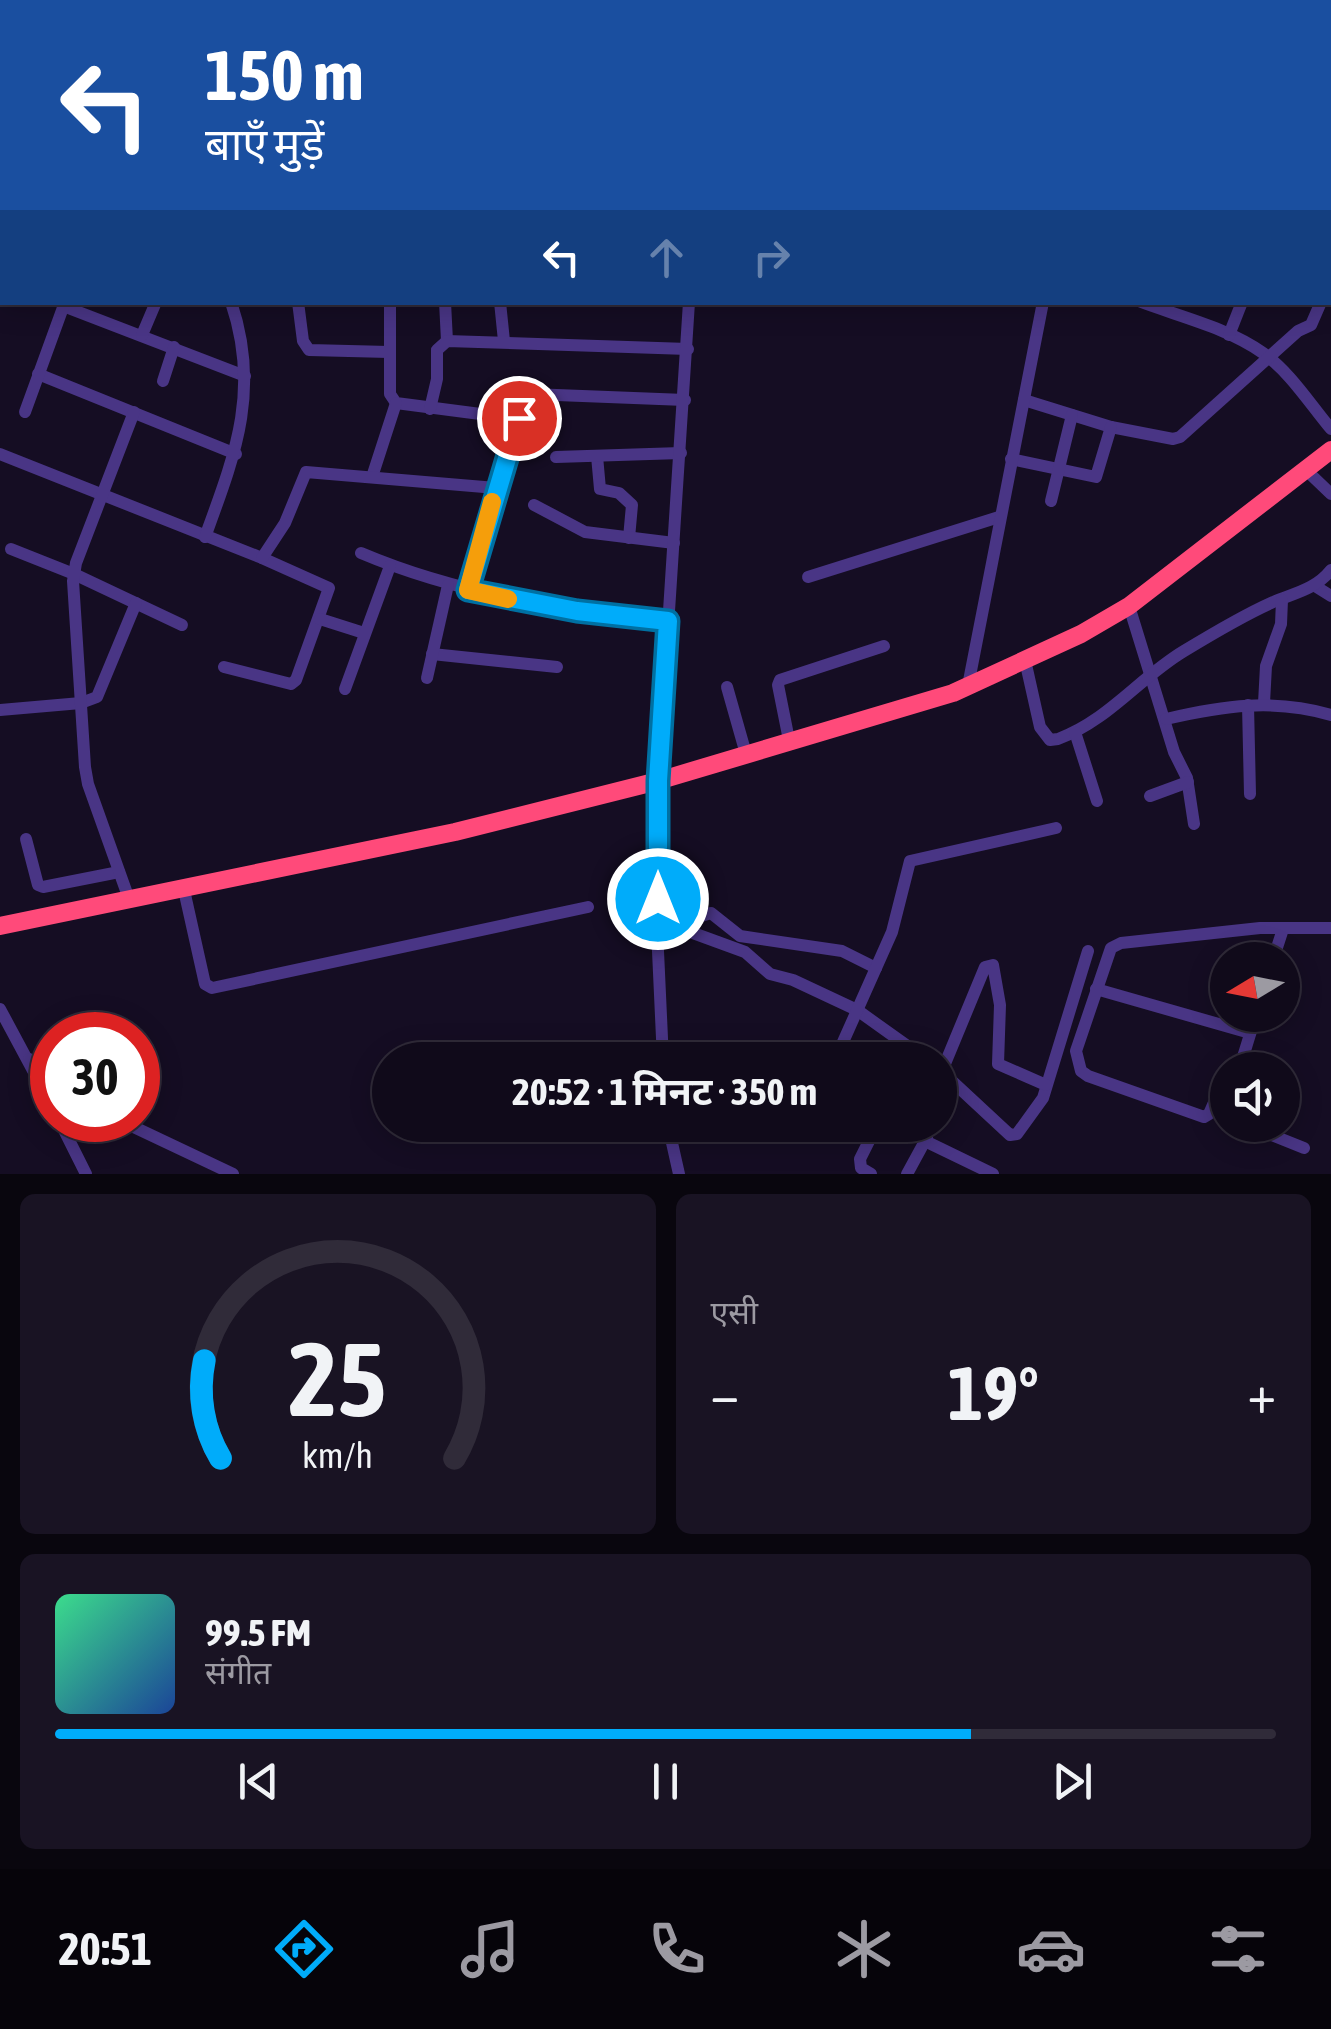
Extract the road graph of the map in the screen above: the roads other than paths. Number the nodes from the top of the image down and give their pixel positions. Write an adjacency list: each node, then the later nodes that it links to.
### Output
1 (64, 305): 22 (street)
2 (67, 305): 14 (street)
3 (155, 305): 14 (street)
4 (233, 305): 23 (street)
5 (298, 305): 20 (street)
6 (390, 305): 20 (street)
7 (445, 305): 16 (street)
8 (500, 305): 17 (street)
9 (688, 305): 19 (street)
10 (1042, 305): 26 (street)
11 (1149, 305): 15 (street)
12 (1241, 305): 15 (street)
13 (1320, 305): 21 (street)
14 (142, 335): 18 (street)
15 (1229, 335): 21 (street)
16 (447, 341): 17 (street); 28 (street)
17 (504, 341): 19 (street)
18 (174, 348): 23 (street); 24 (street)
19 (688, 349): 25 (street)
20 (389, 352): 27 (street)
21 (1270, 358): 33 (street); 34 (street)
22 (38, 374): 29 (street); 30 (street)
23 (246, 376): 38 (street)
24 (163, 382)
25 (684, 400): 32 (street); 36 (street)
26 (1024, 400): 31 (street); 41 (street)
27 (396, 403): 28 (street); 44 (street)
28 (430, 409): 32 (street)
29 (25, 412)
30 (134, 412): 38 (street); 47 (street)
31 (1072, 415): 33 (street); 42 (street)
32 (519, 418): 45 (street)
33 (1111, 427): 42 (street)
34 (1331, 429)
35 (1331, 450): 43 (highway)
36 (681, 453): 39 (street); 53 (street)
37 (0, 454): 47 (street)
38 (236, 454): 51 (street)
39 (597, 456): 40 (street); 52 (street)
40 (556, 457)
41 (1011, 459): 42 (street); 50 (street)
42 (1059, 470): 48 (street)
43 (1306, 470): 46 (street); 67 (highway)
44 (372, 477): 45 (street); 56 (street)
45 (496, 488): 63 (street)
46 (1331, 494)
47 (101, 495): 51 (street); 59 (street)
48 (1051, 501)
49 (534, 505): 52 (street)
50 (998, 517): 60 (street); 79 (street)
51 (205, 537): 56 (street)
52 (629, 538): 53 (street)
53 (674, 543): 69 (street)
54 (12, 549): 59 (street)
55 (361, 553): 57 (street)
56 (262, 558): 68 (street)
57 (390, 566): 61 (street); 71 (street)
58 (1331, 570): 62 (street)
59 (74, 574): 66 (street); 82 (street)
60 (808, 577)
61 (448, 585): 63 (street); 73 (street)
62 (1315, 586): 64 (street); 65 (street)
63 (468, 590): 69 (street)
64 (1331, 596)
65 (1282, 600): 77 (street); 83 (street)
66 (136, 603): 70 (street); 82 (street)
67 (1129, 606): 74 (highway); 77 (street)
68 (320, 619): 71 (street); 76 (street)
69 (668, 621): 91 (street)
70 (182, 625)
71 (364, 632): 81 (street)
72 (884, 646): 89 (street)
73 (432, 654): 75 (street); 78 (street)
74 (1025, 660): 79 (highway); 88 (street)
75 (557, 666)
76 (224, 667)
77 (1149, 675): 87 (street); 88 (street)
78 (426, 678)
79 (968, 686): 89 (highway)
80 (727, 687): 90 (street)
81 (345, 689)
82 (81, 703): 85 (street); 99 (street)
83 (1264, 703): 84 (street); 86 (street)
84 (1248, 705): 87 (street); 93 (street)
85 (0, 710)
86 (1331, 715)
87 (1166, 719): 92 (street)
88 (1075, 732): 95 (street)
89 (790, 740): 90 (highway)
90 (746, 754): 91 (highway)
91 (658, 781): 100 (highway); 102 (street)
92 (1188, 782): 94 (street); 96 (street)
93 (1250, 794)
94 (1150, 796)
95 (1097, 801)
96 (1194, 824)
97 (1056, 828): 110 (street)
98 (26, 840): 99 (street)
99 (120, 872): 101 (street)
100 (184, 890): 101 (highway); 103 (street)
101 (129, 899): 105 (highway)
102 (658, 899): 104 (street); 115 (street)
103 (588, 907)
104 (680, 914): 110 (street); 113 (street)
105 (0, 926)
106 (1331, 928): 107 (street)
107 (1283, 929): 108 (street); 111 (street)
108 (1279, 942)
109 (1088, 952): 124 (street)
110 (876, 968): 113 (street)
111 (1096, 989): 114 (street); 125 (street)
112 (0, 1009): 120 (street)
113 (857, 1010): 116 (street); 117 (street)
114 (1250, 1033): 119 (street)
115 (662, 1042)
116 (843, 1042)
117 (899, 1042)
118 (953, 1042): 124 (street)
119 (1244, 1052)
120 (27, 1058): 121 (street); 122 (street)
121 (30, 1060)
122 (30, 1064)
123 (957, 1084): 124 (street)
124 (1046, 1086)
125 (1210, 1112)
126 (160, 1139): 135 (street)
127 (71, 1142): 134 (street)
128 (672, 1142): 136 (street)
129 (868, 1142): 137 (street)
130 (924, 1142): 138 (street)
131 (927, 1142): 139 (street)
132 (1289, 1142): 133 (street)
133 (1304, 1148)
134 (86, 1174)
135 (233, 1174)
136 (679, 1174)
137 (871, 1174)
138 (907, 1174)
139 (994, 1174)

